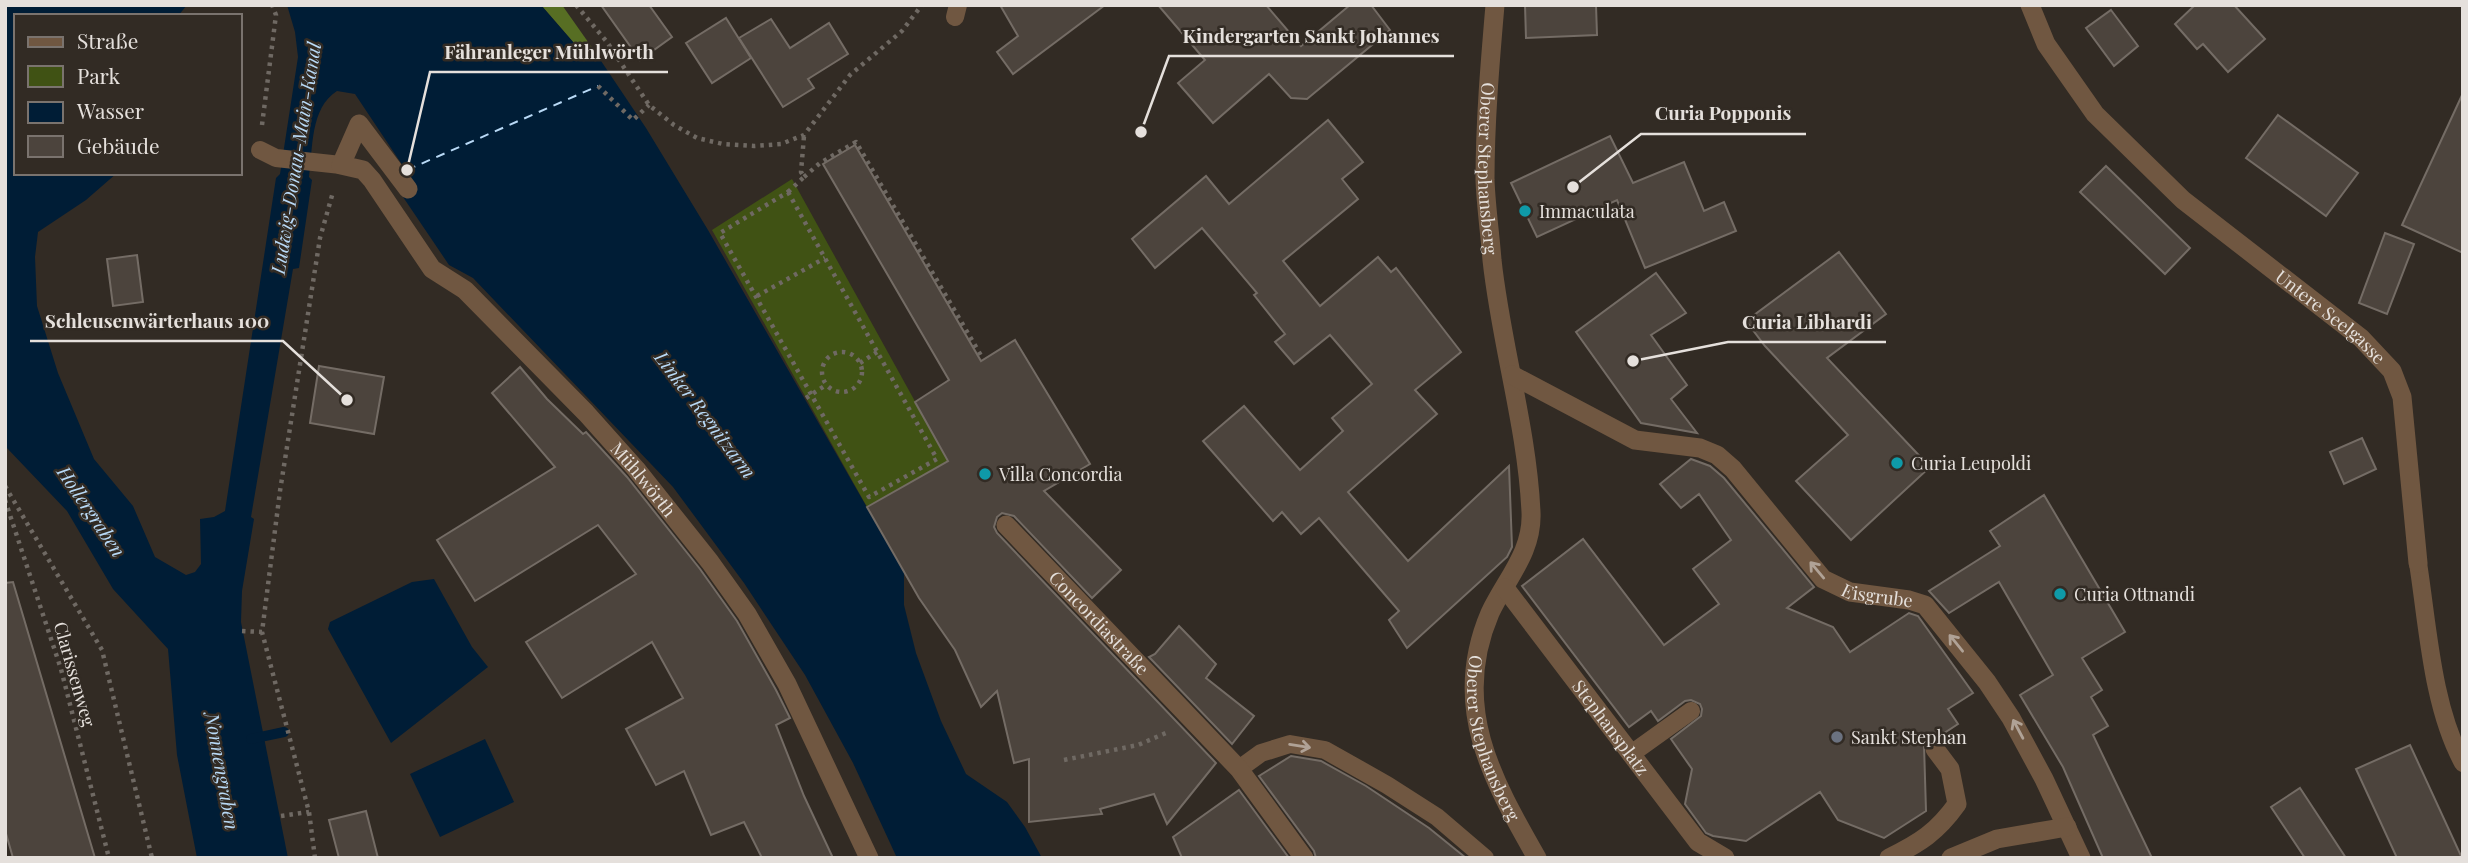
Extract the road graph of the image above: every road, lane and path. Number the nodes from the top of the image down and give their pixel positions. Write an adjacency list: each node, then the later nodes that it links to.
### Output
1 (272, 5): 9 (path)
2 (576, 5): 7 (path)
3 (922, 5): 8 (path)
4 (1495, 5): 19 (street, Oberer Stephansberg)
5 (2030, 5): 26 (street, Untere Seelgasse)
6 (598, 86): 7 (path)
7 (649, 105): 8 (path)
8 (804, 135): 11 (path)
9 (268, 154): 10 (lane, Mühlwörth)
10 (341, 165): 12 (street); 29 (path); 43 (street, Mühlwörth)
11 (804, 177): 13 (path); 17 (path)
12 (408, 189)
13 (788, 192): 14 (path); 15 (path)
14 (825, 258): 15 (path); 16 (path)
15 (757, 296): 21 (path)
16 (877, 352): 18 (path); 21 (path)
17 (984, 359)
18 (860, 363): 20 (path); 20 (path)
19 (1512, 375): 27 (street, Oberer Stephansberg); 39 (street, Eisgrube, one-way to 19)
20 (827, 384): 21 (path)
21 (812, 394): 22 (path)
22 (806, 398)
23 (5, 486): 41 (path)
24 (5, 500): 40 (path, Clarissenweg)
25 (1006, 525): 31 (street, Concordiastraße)
26 (2418, 564): 35 (lane, Untere Seelgasse)
27 (1505, 588): 33 (street, Stephansplatz); 46 (street, Oberer Stephansberg)
28 (243, 631): 29 (path)
29 (262, 632): 37 (path)
30 (1691, 711): 33 (lane)
31 (1192, 720): 34 (path); 36 (street, Concordiastraße)
32 (1935, 748): 48 (street)
33 (1631, 754): 47 (street, Stephansplatz)
34 (1065, 760)
35 (2463, 763)
36 (1240, 769): 44 (street, Concordiastraße); 45 (lane, one-way to 45)
37 (309, 812): 38 (path); 42 (path)
38 (281, 816)
39 (2067, 827): 49 (street); 50 (street, Eisgrube)
40 (109, 858)
41 (152, 858)
42 (315, 858)
43 (869, 858)
44 (1304, 858)
45 (1485, 858)
46 (1537, 858)
47 (1725, 858)
48 (1889, 858)
49 (1951, 858)
50 (2081, 858)

